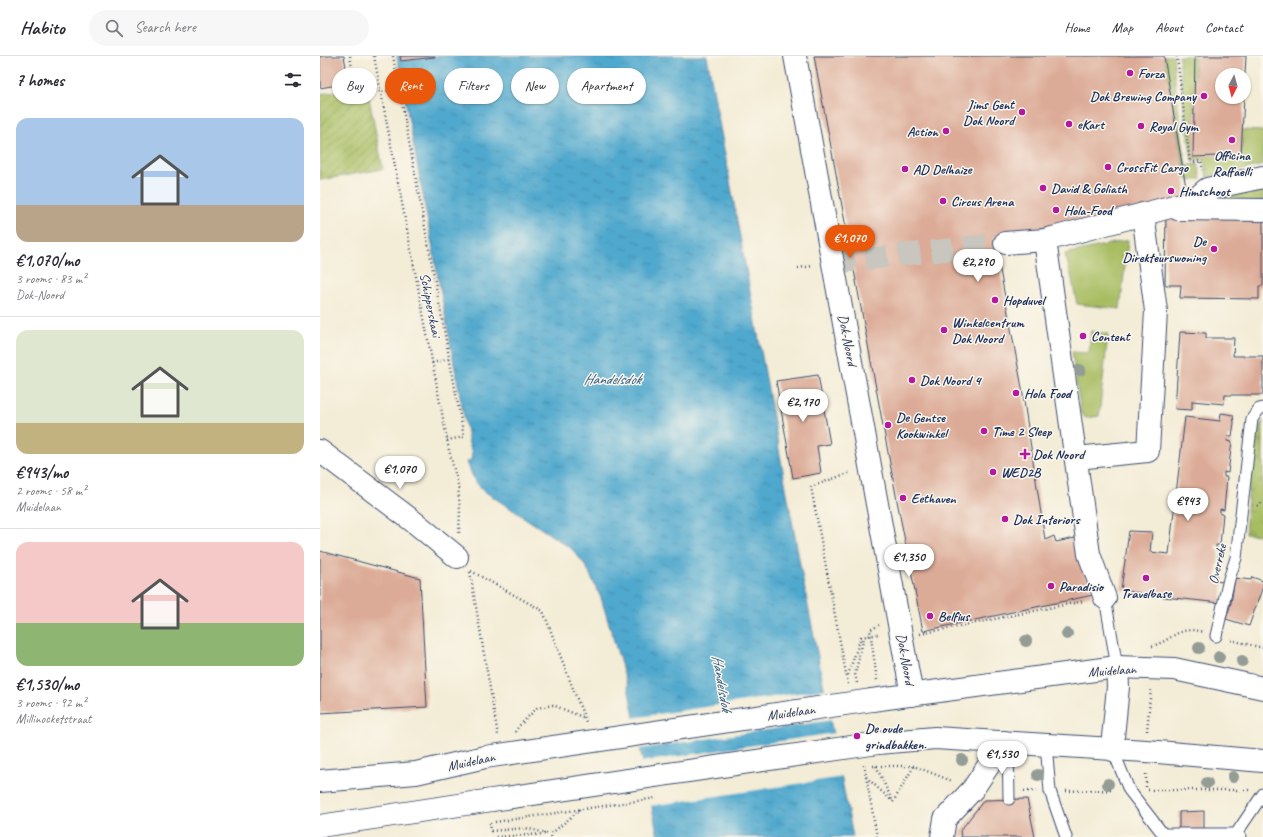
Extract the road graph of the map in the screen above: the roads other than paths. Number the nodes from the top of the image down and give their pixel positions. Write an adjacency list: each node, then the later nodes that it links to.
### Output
1 (795, 56): 16 (main road, Dok-Noord)
2 (1263, 177): 3 (main road)
3 (1165, 208): 4 (main road); 5 (main road)
4 (1263, 210)
5 (1143, 214): 6 (main road); 10 (main road)
6 (1045, 240): 7 (main road); 10 (main road)
7 (1005, 243)
8 (1263, 408): 13 (lane, Overreke)
9 (320, 451): 11 (main road)
10 (1076, 458): 12 (main road)
11 (463, 564)
12 (1105, 598): 14 (lane)
13 (1216, 636)
14 (1117, 667): 15 (main road, Muidelaan); 16 (main road, Muidelaan); 19 (main road)
15 (1263, 688)
16 (912, 695): 21 (main road, Muidelaan, bridge)
17 (1006, 742): 18 (main road); 23 (lane); 24 (main road, bridge); 26 (main road)
18 (1046, 744): 19 (main road); 27 (lane)
19 (1113, 750): 20 (main road); 25 (lane)
20 (1263, 761)
21 (320, 781)
22 (1263, 794): 25 (lane)
23 (1009, 799)
24 (320, 826)
25 (1238, 835)
26 (942, 837)
27 (1066, 837)

